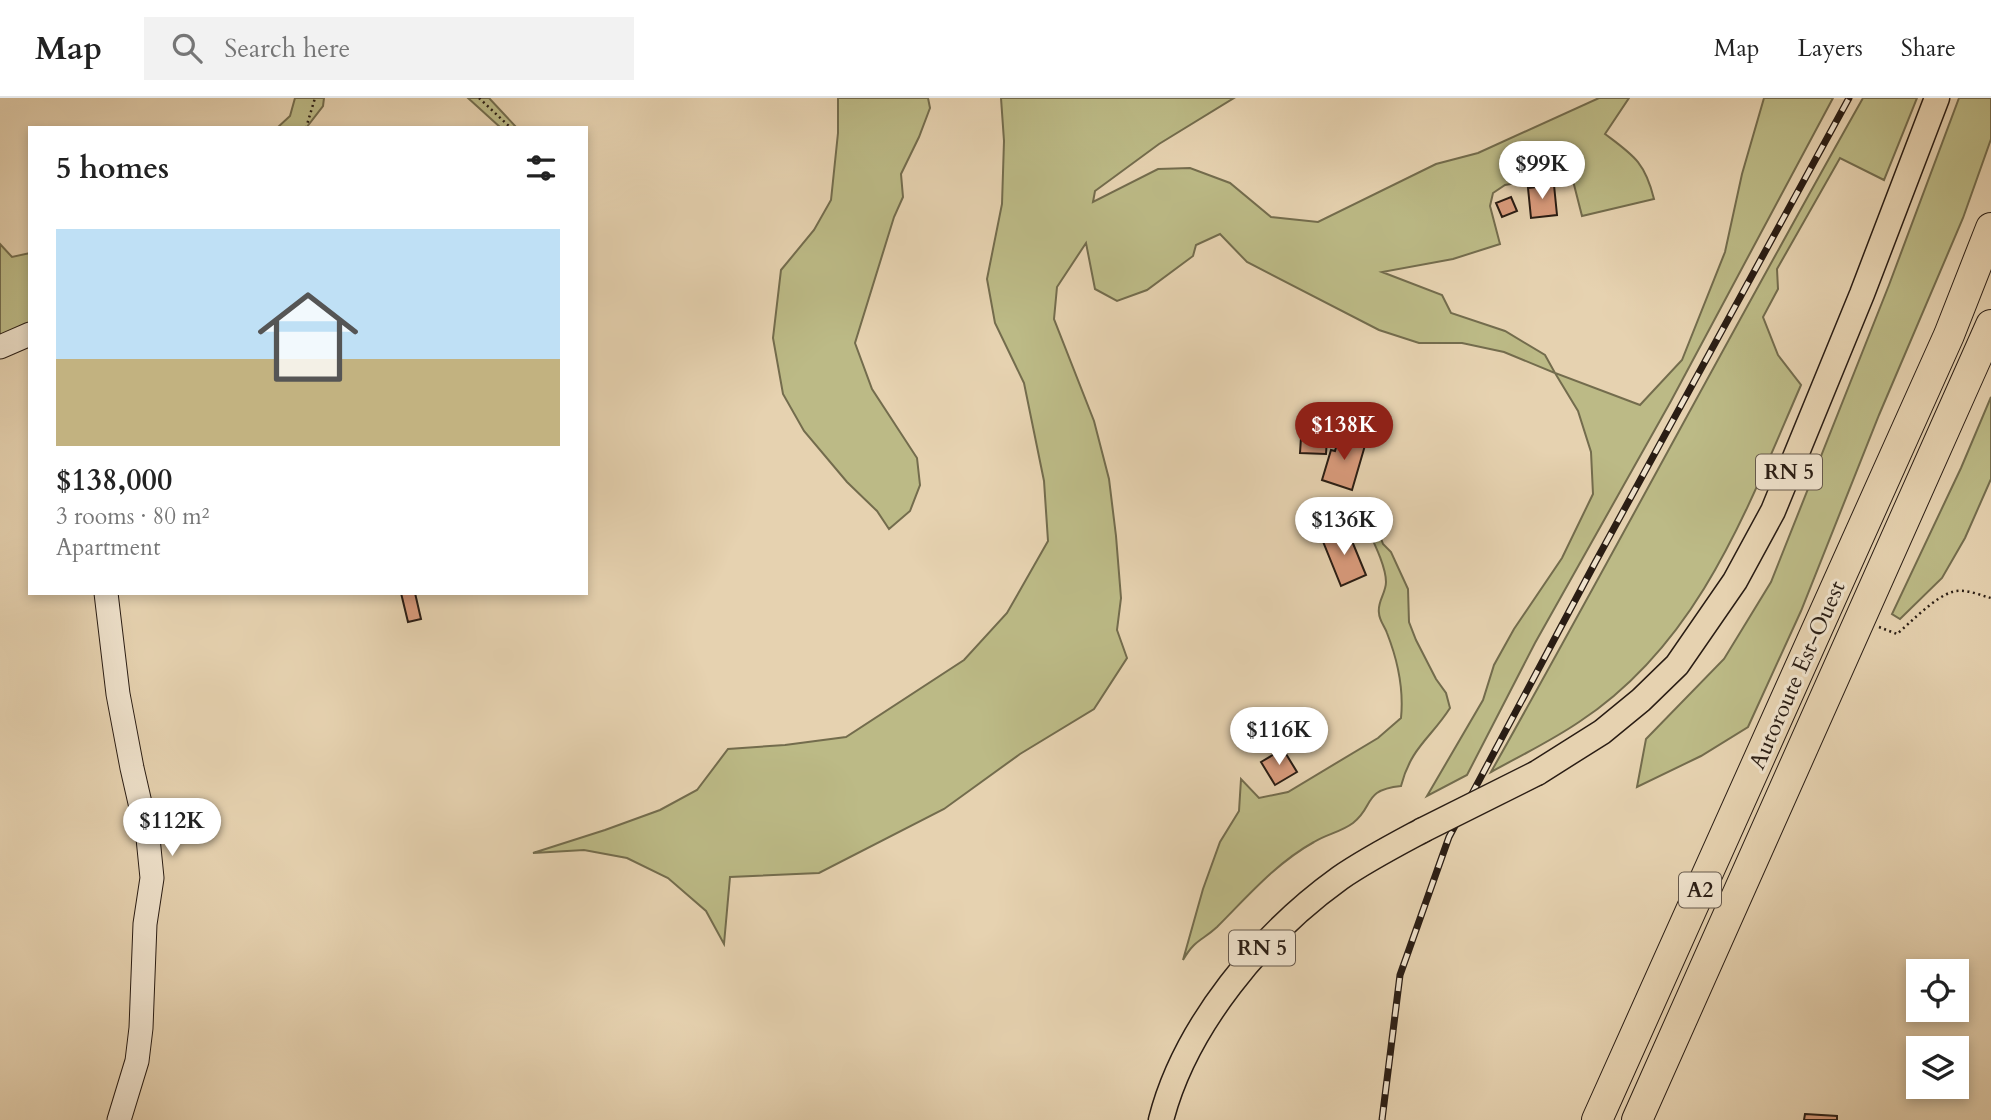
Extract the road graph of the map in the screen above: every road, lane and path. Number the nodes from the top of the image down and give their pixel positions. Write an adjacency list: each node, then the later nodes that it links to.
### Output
1 (315, 98): 4 (path)
2 (479, 98): 5 (path)
3 (1937, 98): 14 (main road, RN 5, bridge)
4 (307, 126)
5 (509, 126)
6 (1991, 228): 15 (highway, Autoroute Est-Ouest / A2)
7 (1991, 325): 12 (highway, Autoroute Est-Ouest / A2)
8 (28, 335): 9 (street)
9 (0, 347)
10 (106, 595): 13 (street)
11 (1991, 598): 12 (path)
12 (1860, 620): 16 (highway, Autoroute Est-Ouest / A2)
13 (119, 1120)
14 (1161, 1120)
15 (1597, 1120)
16 (1637, 1120)

